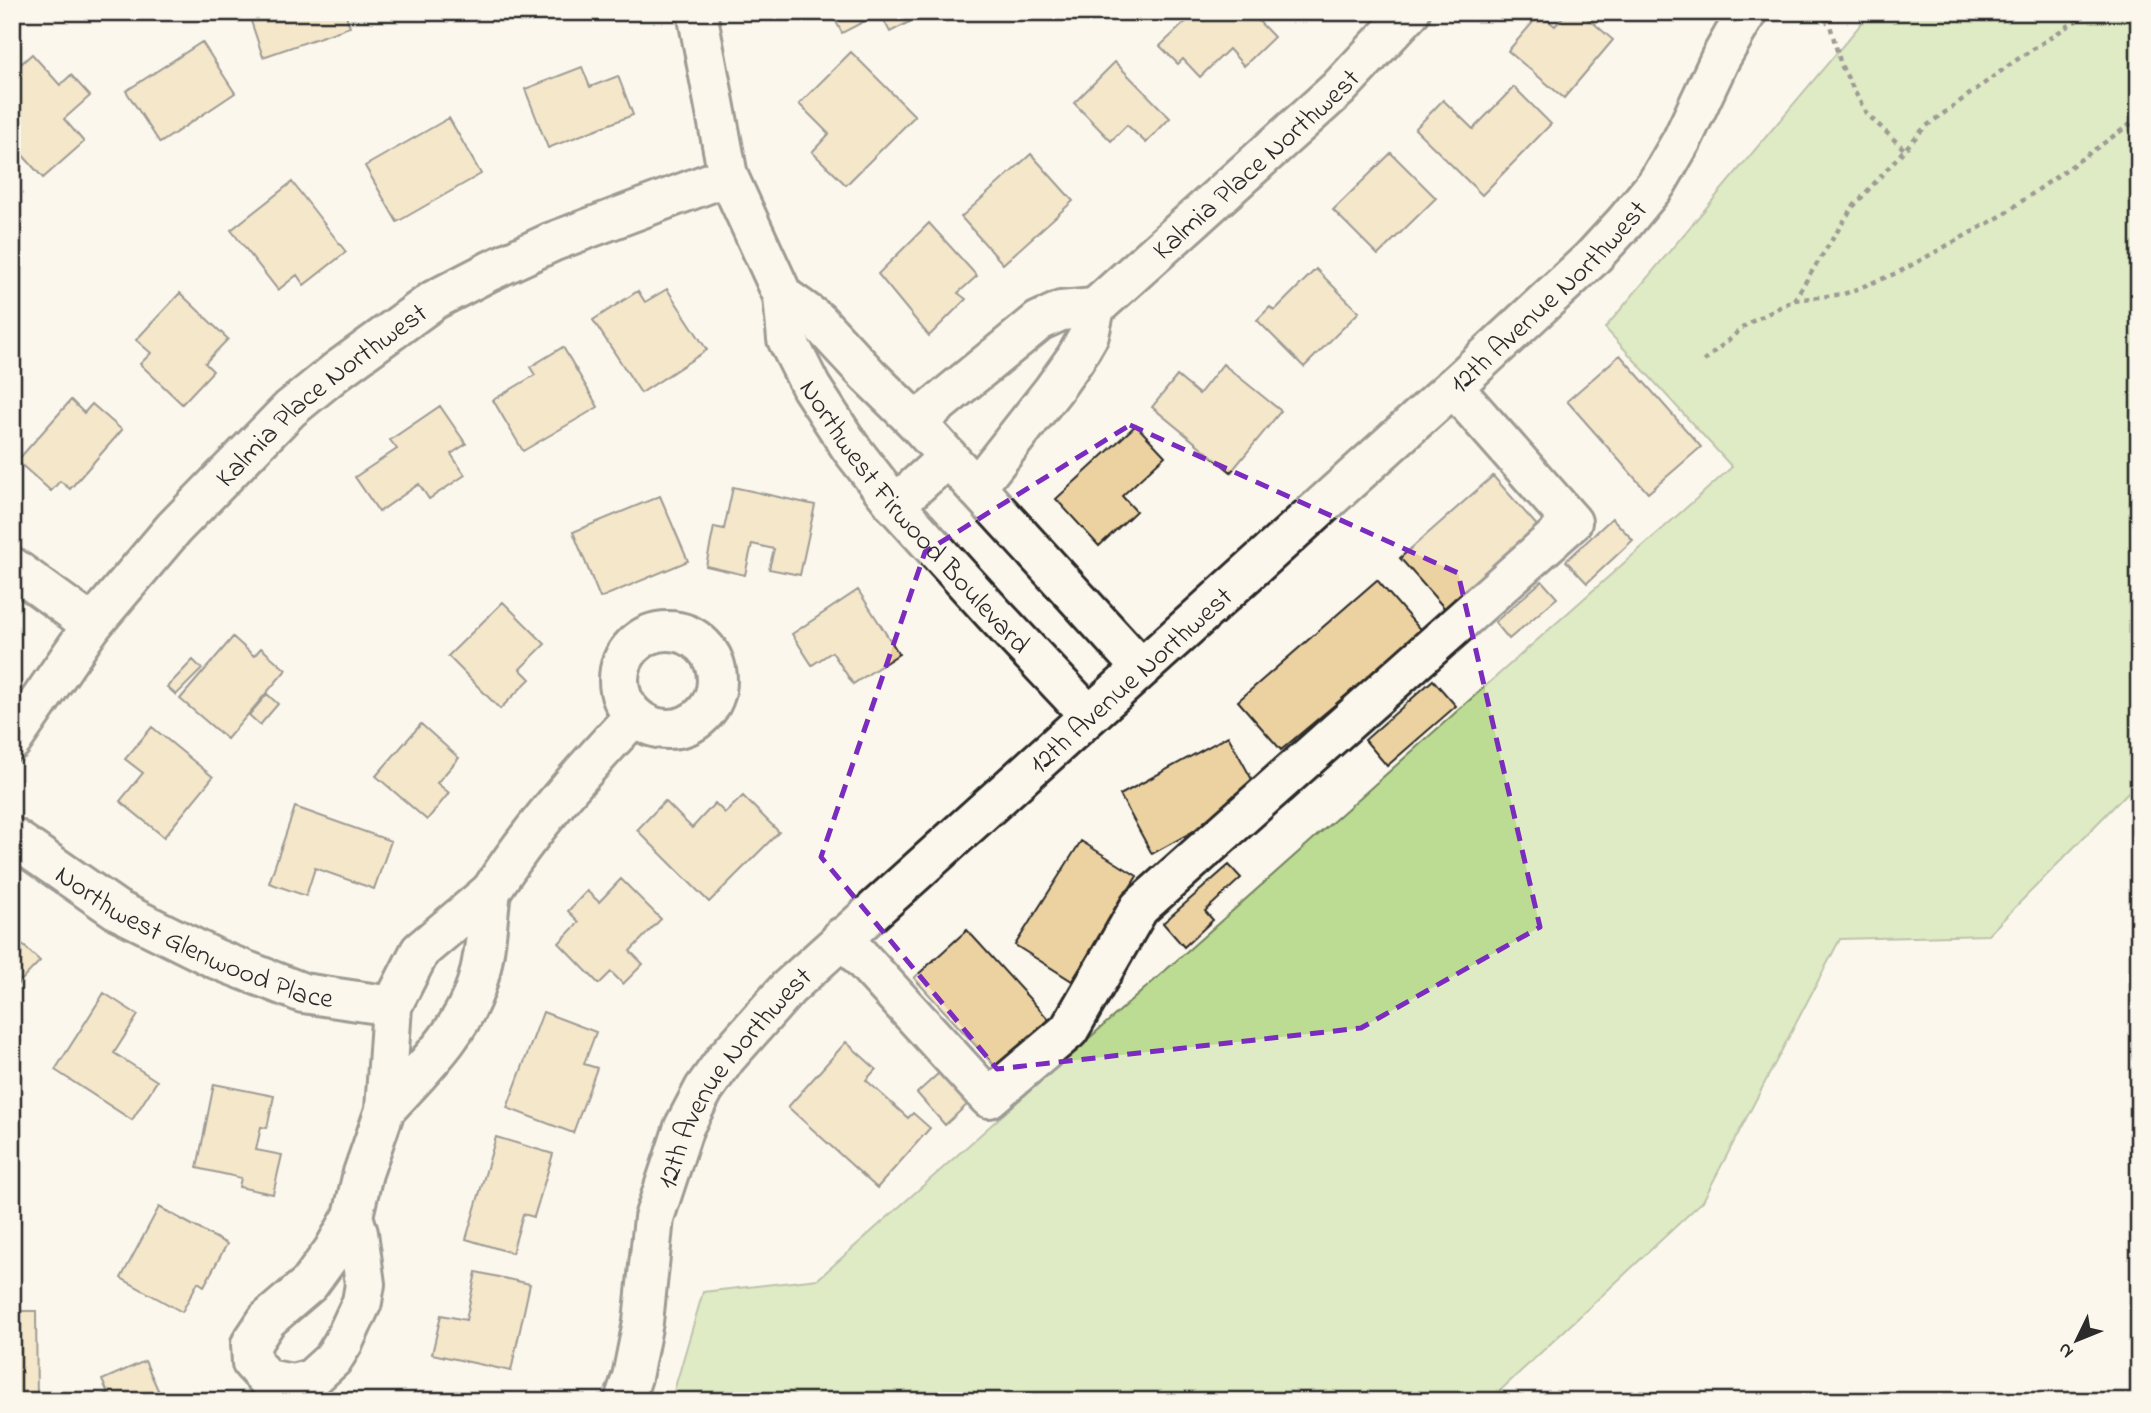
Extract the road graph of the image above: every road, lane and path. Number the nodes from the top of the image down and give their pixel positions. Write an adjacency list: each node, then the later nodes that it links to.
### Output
1 (697, 12): 8 (street, Northwest Firwood Boulevard)
2 (1410, 12): 11 (street, Kalmia Place Northwest)
3 (1746, 12): 13 (street, 12th Avenue Northwest)
4 (1818, 12): 7 (path)
5 (2090, 12): 7 (path)
6 (2139, 118): 10 (path)
7 (1905, 150): 10 (path)
8 (728, 176): 9 (street, Northwest Firwood Boulevard); 19 (street, Kalmia Place Northwest)
9 (783, 296): 14 (street, Northwest Firwood Boulevard); 17 (street, Northwest Firwood Boulevard)
10 (1794, 300): 12 (path)
11 (1094, 308): 14 (street); 16 (street)
12 (1704, 361)
13 (1453, 387): 20 (street, 12th Avenue Northwest); 26 (street)
14 (916, 422): 15 (street)
15 (948, 457): 16 (street, Northwest Firwood Boulevard); 17 (street)
16 (976, 488): 20 (street, Northwest Firwood Boulevard)
17 (895, 505): 21 (street, Northwest Firwood Boulevard)
18 (12, 567): 19 (street)
19 (92, 625): 23 (street, Kalmia Place Northwest)
20 (1141, 668): 21 (street, 12th Avenue Northwest)
21 (1089, 715): 26 (street, 12th Avenue Northwest)
22 (634, 716): 25 (street)
23 (12, 741)
24 (12, 837): 27 (street, Northwest Glenwood Place)
25 (491, 891): 27 (street); 28 (street)
26 (842, 937): 30 (street, 12th Avenue Northwest)
27 (392, 1006): 28 (street)
28 (385, 1110): 29 (street)
29 (353, 1216)
30 (624, 1401)

